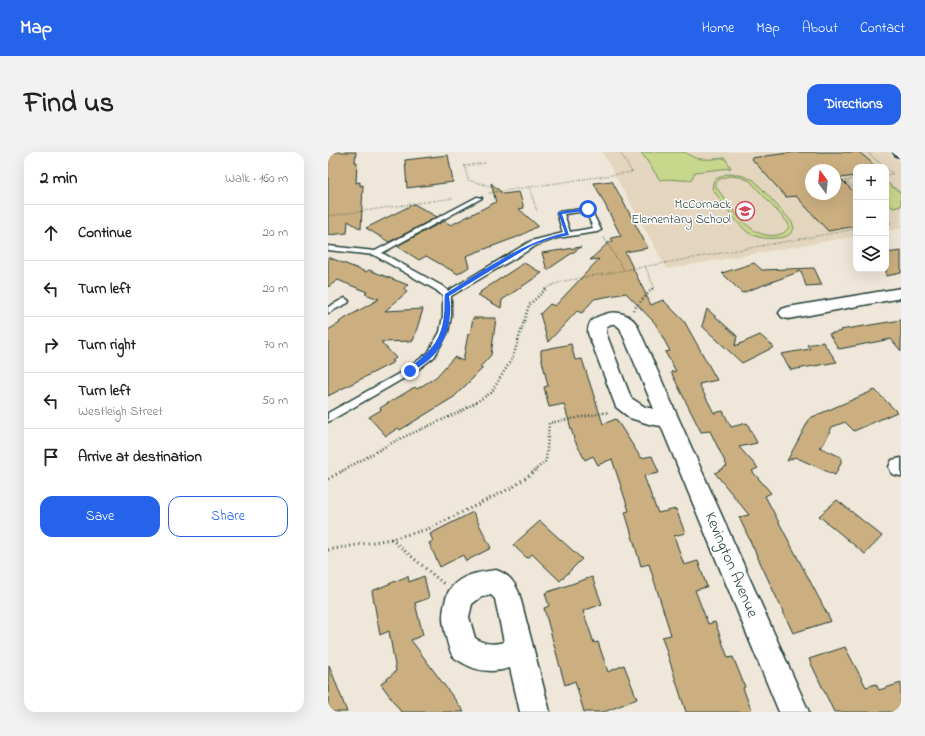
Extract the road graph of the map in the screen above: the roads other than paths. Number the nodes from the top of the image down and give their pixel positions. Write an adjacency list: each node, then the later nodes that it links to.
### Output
1 (479, 198): 4 (lane)
2 (567, 234): 2 (lane); 6 (lane)
3 (328, 248): 4 (lane)
4 (376, 253): 6 (lane)
5 (901, 293): 9 (street)
6 (447, 295): 10 (lane)
7 (345, 301): 8 (lane)
8 (328, 310)
9 (788, 313)
10 (328, 418)
11 (668, 418): 11 (street, Kevington Avenue); 14 (street, Kevington Avenue)
12 (520, 651): 12 (street); 13 (street)
13 (535, 712)
14 (794, 712)

